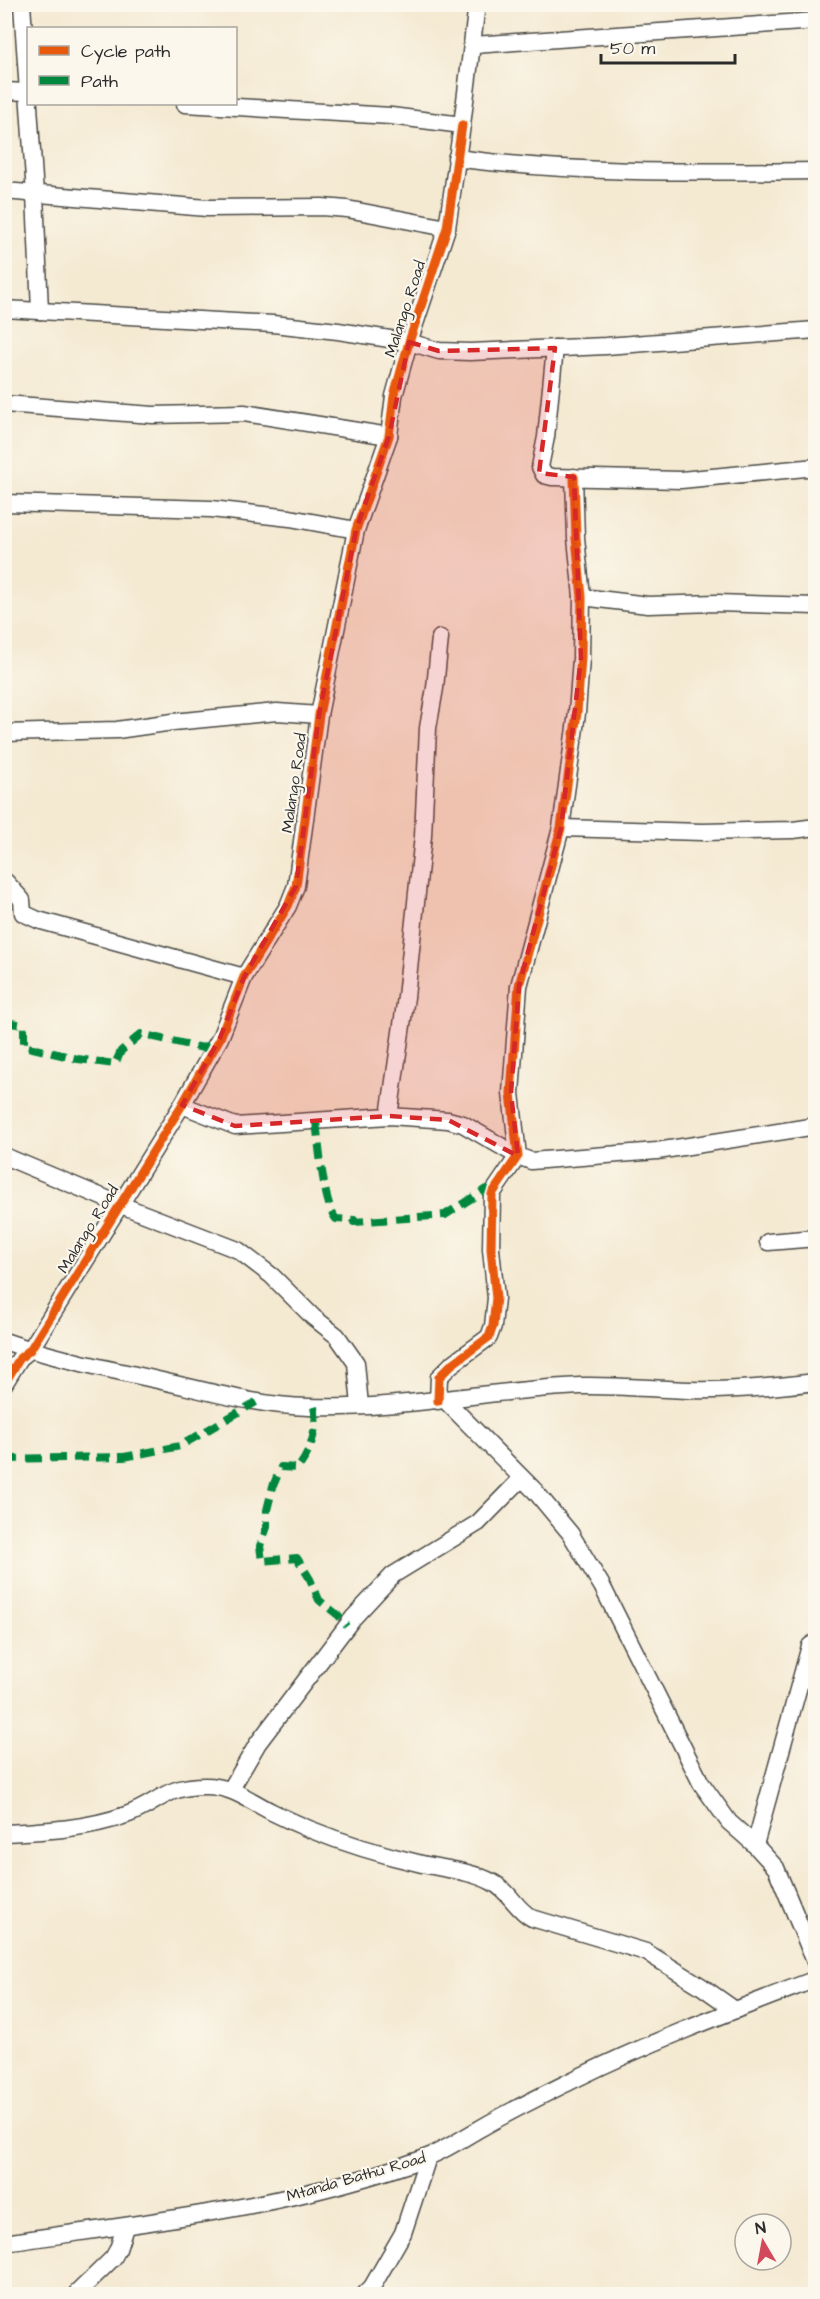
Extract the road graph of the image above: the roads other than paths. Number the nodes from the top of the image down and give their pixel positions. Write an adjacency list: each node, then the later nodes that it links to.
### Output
1 (22, 4): 5 (street)
2 (477, 4): 4 (street, Malango Road)
3 (816, 21): 4 (street)
4 (472, 45): 10 (street, Malango Road)
5 (27, 77)
6 (4, 91): 7 (street)
7 (27, 92)
8 (29, 105): 14 (street)
9 (201, 105): 10 (street)
10 (462, 125): 11 (street, Malango Road)
11 (456, 158): 12 (street); 15 (street, Malango Road)
12 (816, 171)
13 (4, 191): 14 (street)
14 (35, 194): 15 (street); 17 (street)
15 (447, 228): 19 (street, Malango Road)
16 (4, 309): 17 (street)
17 (40, 311): 19 (street)
18 (816, 330): 20 (street)
19 (409, 342): 20 (street); 22 (street, Malango Road)
20 (555, 348): 24 (street)
21 (4, 405): 22 (street)
22 (389, 436): 26 (street, Malango Road)
23 (816, 467): 24 (street)
24 (574, 477): 27 (street)
25 (4, 503): 26 (street)
26 (356, 530): 30 (street, Malango Road)
27 (582, 597): 28 (street); 33 (street)
28 (816, 606)
29 (440, 638): 37 (street)
30 (319, 715): 31 (street); 35 (street, Malango Road)
31 (4, 732)
32 (816, 827): 33 (street)
33 (561, 828): 40 (street)
34 (4, 883): 35 (street)
35 (244, 977): 36 (street, Malango Road)
36 (182, 1105): 37 (street); 41 (street, Malango Road)
37 (389, 1116): 40 (street)
38 (816, 1126): 40 (street)
39 (4, 1156): 41 (street)
40 (518, 1156): 48 (street)
41 (121, 1205): 45 (street, Malango Road); 49 (street)
42 (816, 1238): 43 (street)
43 (768, 1242)
44 (4, 1341): 45 (street)
45 (30, 1350): 47 (street, Malango Road); 49 (street)
46 (816, 1382): 48 (street)
47 (4, 1384)
48 (441, 1401): 49 (street); 50 (street)
49 (360, 1406)
50 (521, 1479): 52 (street); 54 (street)
51 (816, 1642): 54 (street)
52 (231, 1789): 53 (street); 57 (street)
53 (4, 1833)
54 (755, 1845): 55 (street)
55 (816, 1964)
56 (816, 1979): 57 (street, Mtanda Bathu Road)
57 (735, 2010): 58 (street, Mtanda Bathu Road)
58 (428, 2157): 59 (street, Mtanda Bathu Road); 62 (street)
59 (125, 2227): 60 (street, Mtanda Bathu Road); 61 (street)
60 (4, 2243)
61 (76, 2295)
62 (365, 2295)

